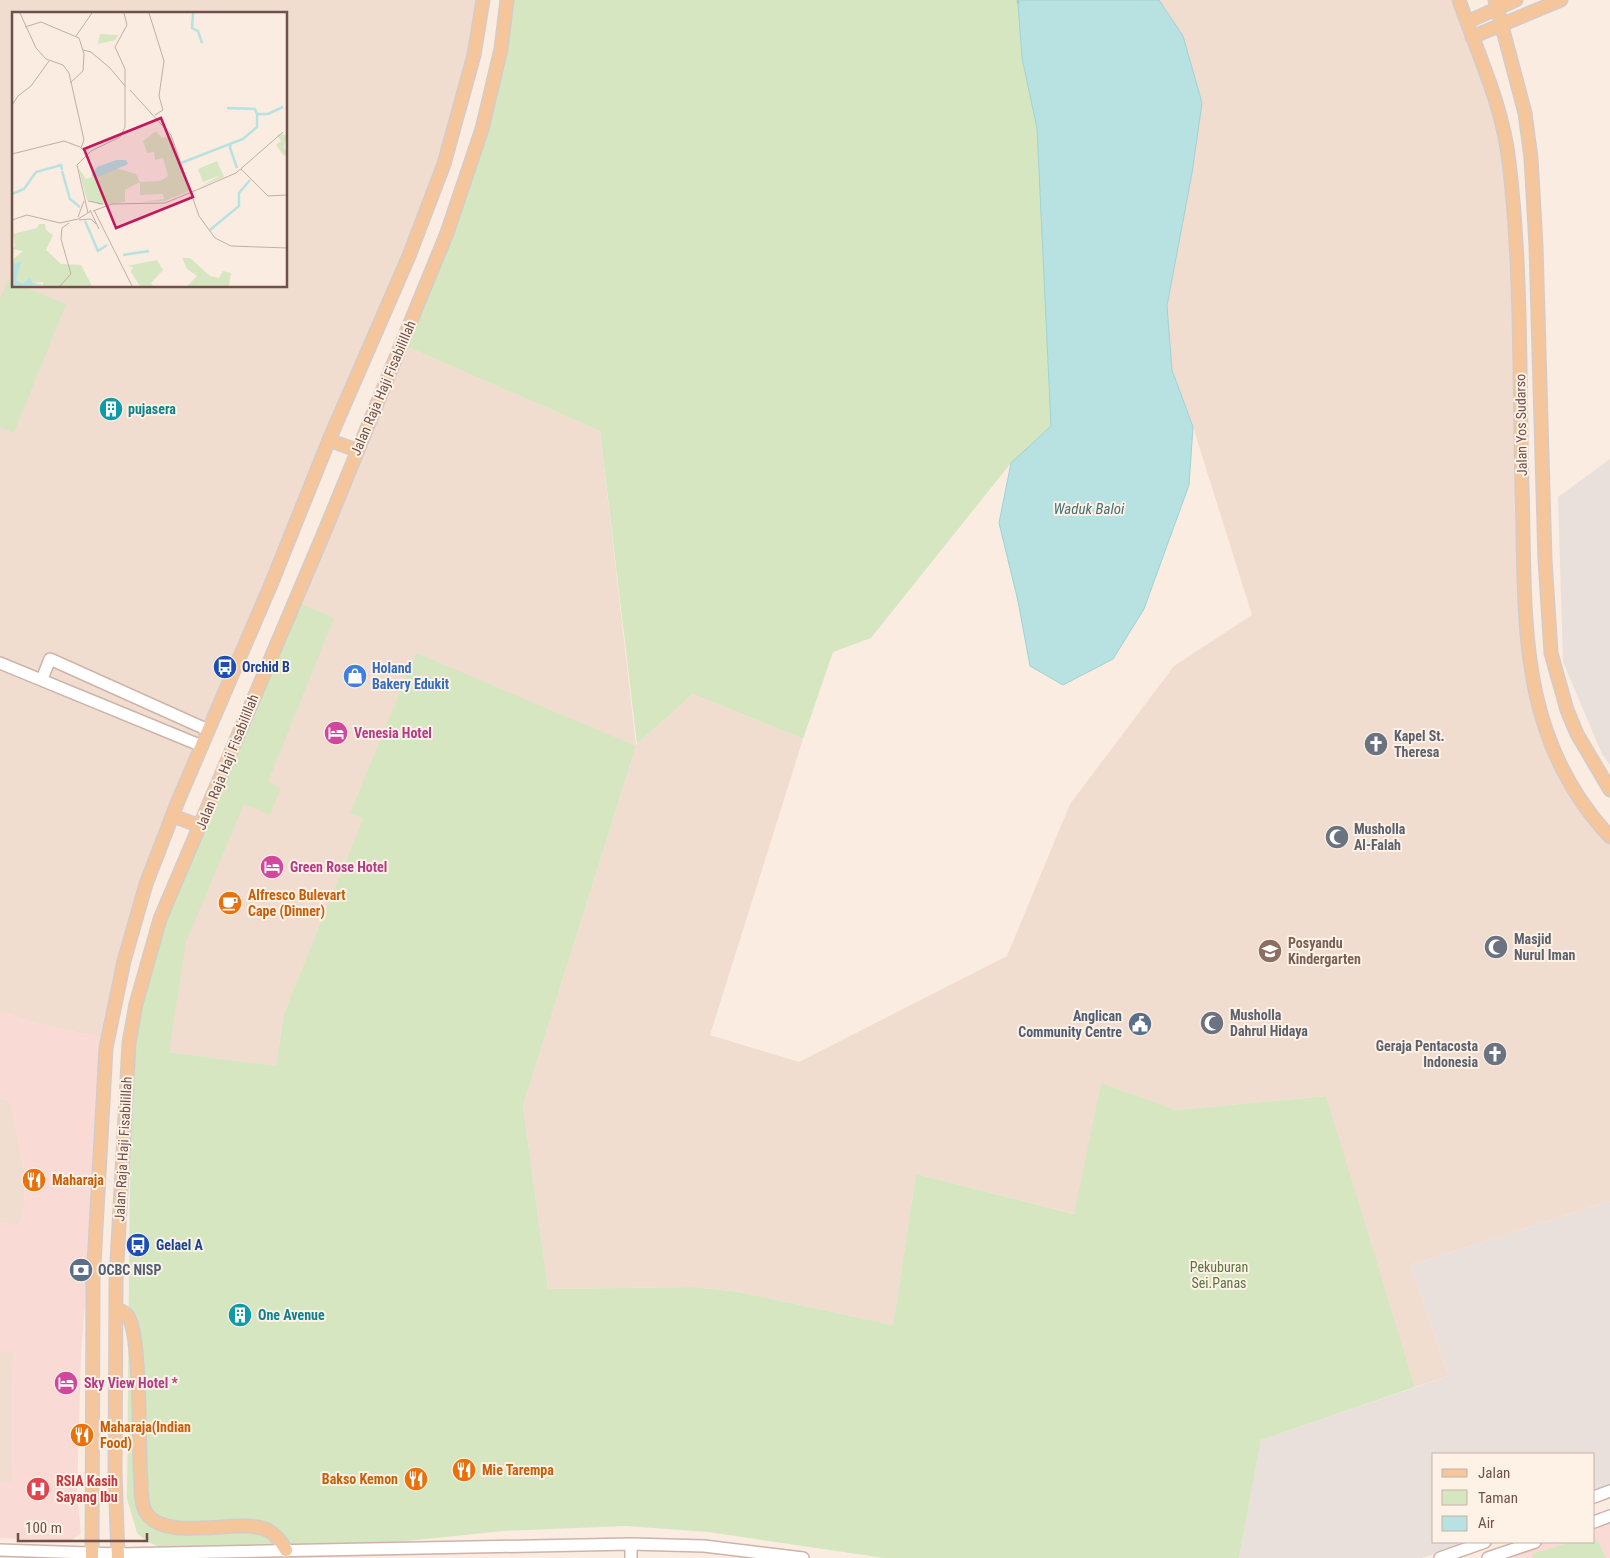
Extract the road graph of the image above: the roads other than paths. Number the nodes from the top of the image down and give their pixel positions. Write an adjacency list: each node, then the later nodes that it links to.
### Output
1 (483, 0): 10 (main road, Jalan Raja Haji Fisabilillah)
2 (507, 0): 11 (main road, Jalan Raja Haji Fisabilillah)
3 (1459, 0): 7 (main road, Jalan Yos Sudarso)
4 (1516, 0): 6 (main road)
5 (1561, 0): 8 (main road)
6 (1496, 5): 7 (main road); 8 (main road, Jalan Yos Sudarso)
7 (1467, 22): 9 (main road, Jalan Yos Sudarso)
8 (1500, 25): 9 (main road); 13 (main road, Jalan Yos Sudarso)
9 (1472, 37): 12 (main road, Jalan Yos Sudarso)
10 (329, 440): 11 (main road); 16 (main road, Jalan Raja Haji Fisabilillah)
11 (356, 450): 20 (main road, Jalan Raja Haji Fisabilillah)
12 (1524, 549): 13 (main road); 21 (main road, Jalan Yos Sudarso)
13 (1545, 550): 18 (main road, Jalan Yos Sudarso)
14 (0, 663): 15 (main road)
15 (42, 679): 16 (main road); 17 (main road)
16 (208, 730): 17 (main road, Jalan Raja Haji Fisabilillah)
17 (202, 746): 19 (main road, Jalan Raja Haji Fisabilillah)
18 (1610, 790)
19 (173, 816): 20 (main road); 22 (main road, Jalan Raja Haji Fisabilillah)
20 (200, 826): 23 (main road, Jalan Raja Haji Fisabilillah)
21 (1610, 837)
22 (124, 961): 23 (main road); 32 (main road, Jalan Raja Haji Fisabilillah)
23 (146, 966): 24 (main road, Jalan Raja Haji Fisabilillah)
24 (117, 1309): 31 (main road); 33 (main road, Jalan Raja Haji Fisabilillah)
25 (1610, 1491): 26 (main road)
26 (1595, 1497)
27 (1483, 1543): 36 (main road)
28 (1532, 1543): 37 (main road)
29 (631, 1544): 31 (main road); 34 (main road); 35 (main road)
30 (0, 1550): 32 (main road)
31 (286, 1550): 33 (main road)
32 (92, 1555): 33 (main road)
33 (118, 1556)
34 (630, 1558)
35 (803, 1558)
36 (1440, 1558)
37 (1488, 1558)

